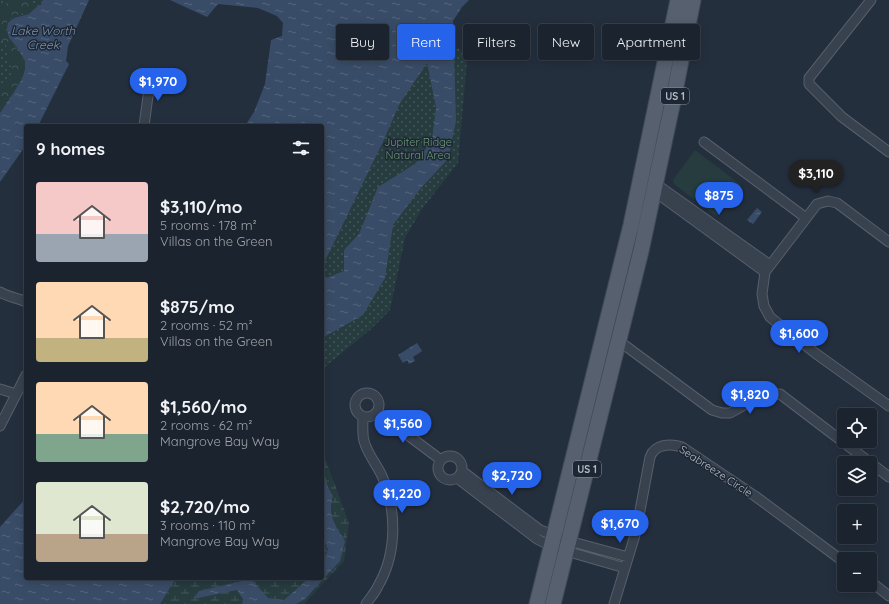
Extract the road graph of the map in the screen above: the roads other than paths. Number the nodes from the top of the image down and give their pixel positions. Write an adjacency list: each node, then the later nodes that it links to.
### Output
1 (678, 0): 5 (main road, US 1)
2 (871, 0): 8 (street)
3 (692, 2): 9 (main road, US 1)
4 (153, 74): 6 (street)
5 (653, 122): 12 (main road); 16 (main road, US 1)
6 (144, 124)
7 (704, 142): 10 (street)
8 (889, 152)
9 (655, 187): 12 (main road, US 1); 13 (street)
10 (806, 218): 11 (street); 13 (street)
11 (889, 242)
12 (641, 251): 17 (main road, US 1)
13 (768, 269): 21 (street)
14 (0, 292): 15 (street)
15 (24, 301)
16 (605, 330): 26 (main road); 29 (main road, US 1)
17 (619, 341): 26 (main road, US 1); 28 (street)
18 (24, 379): 20 (street)
19 (0, 389): 20 (street)
20 (16, 394): 24 (street)
21 (889, 406)
22 (377, 412): 23 (street); 23 (street); 25 (street)
23 (364, 416): 38 (street)
24 (0, 426)
25 (441, 460): 27 (street); 27 (street)
26 (589, 461): 30 (main road, US 1)
27 (459, 474): 29 (street)
28 (889, 477)
29 (553, 541): 30 (street); 39 (main road, US 1)
30 (568, 546): 31 (street); 34 (street); 40 (main road, US 1)
31 (606, 551): 32 (street); 34 (street)
32 (628, 557): 33 (street, Seabreeze Circle); 35 (street, Seabreeze Circle)
33 (837, 557)
34 (604, 562): 35 (street)
35 (625, 568): 41 (street, Seabreeze Circle)
36 (877, 587): 37 (street)
37 (889, 596)
38 (366, 604)
39 (537, 604)
40 (553, 604)
41 (614, 604)

